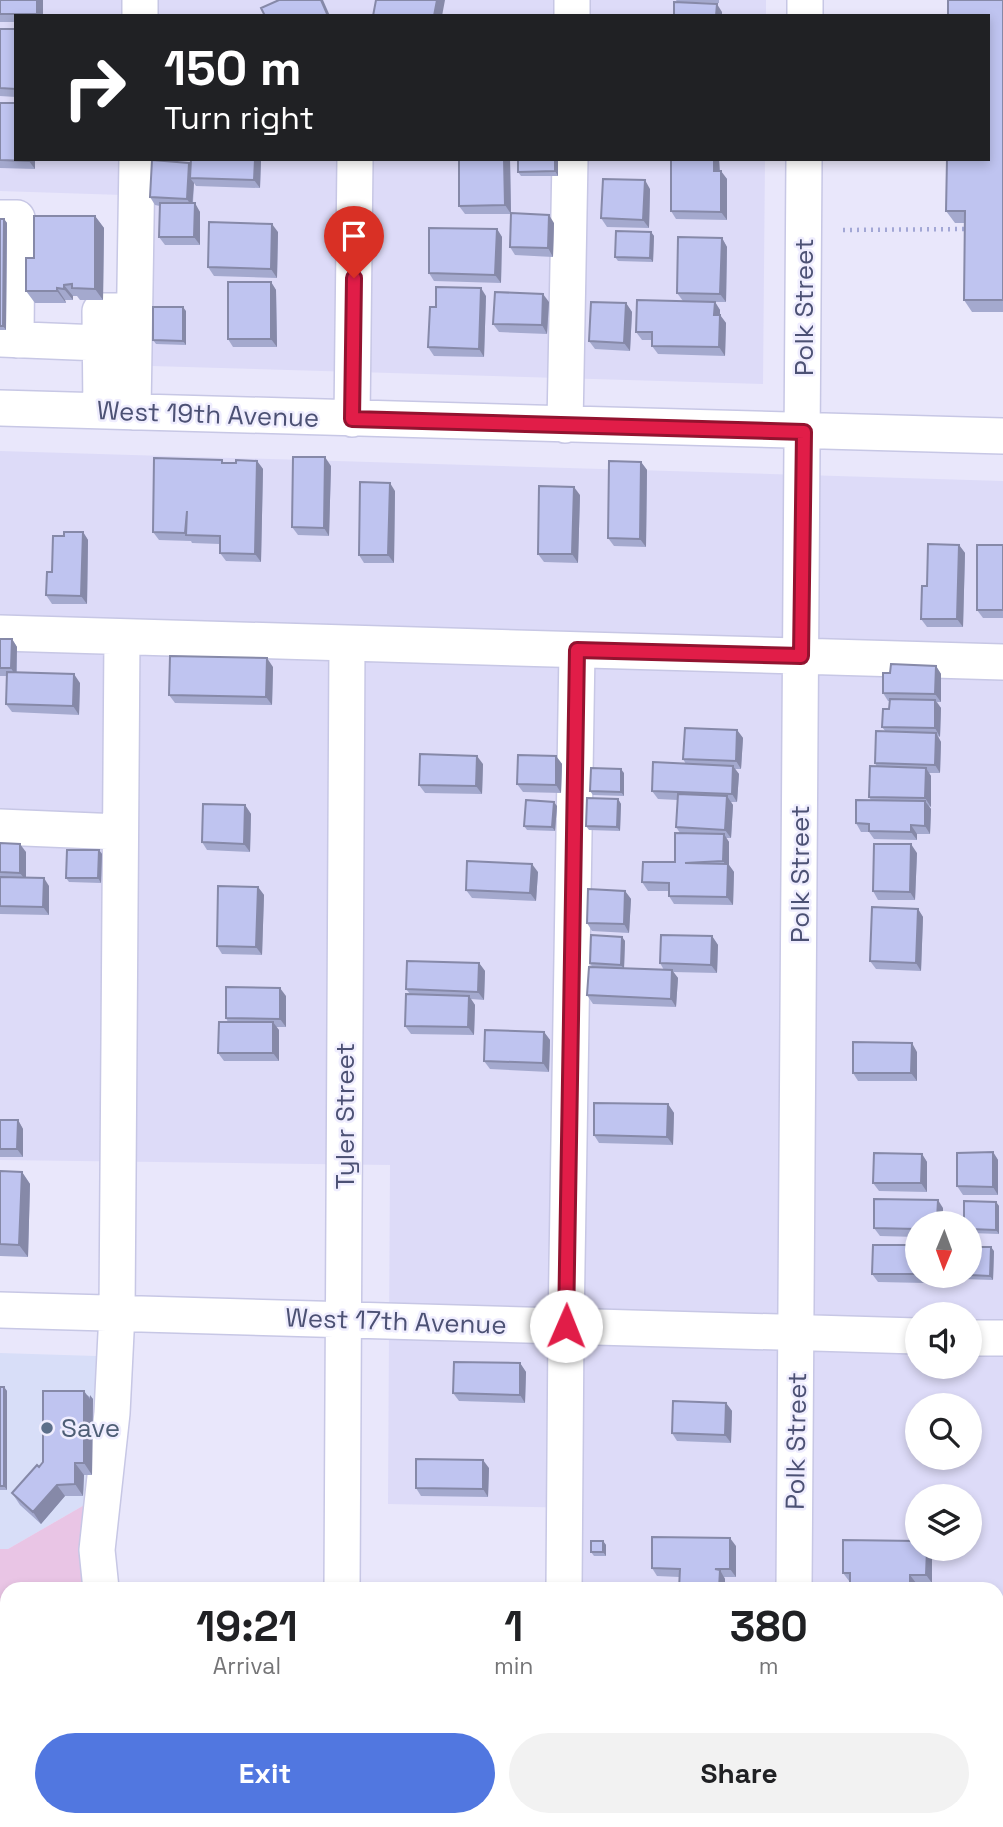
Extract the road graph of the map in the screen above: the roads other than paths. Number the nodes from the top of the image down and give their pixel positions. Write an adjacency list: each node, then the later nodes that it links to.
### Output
1 (138, 161): 6 (street)
2 (355, 161): 11 (street)
3 (570, 161): 12 (street)
4 (804, 161): 13 (street, Polk Street)
5 (0, 218): 7 (street)
6 (135, 311): 8 (street); 10 (street)
7 (8, 339): 8 (street)
8 (100, 343): 10 (street)
9 (0, 408): 10 (street, West 19th Avenue)
10 (117, 412): 11 (street, West 19th Avenue)
11 (352, 419): 12 (street, West 19th Avenue)
12 (565, 425): 13 (street, West 19th Avenue)
13 (804, 432): 14 (street, West 19th Avenue); 19 (street, Polk Street)
14 (1003, 436)
15 (0, 633): 16 (street)
16 (122, 637): 17 (street); 22 (street)
17 (347, 643): 18 (street); 25 (street, Tyler Street)
18 (577, 650): 19 (street); 26 (street)
19 (801, 656): 20 (street); 27 (street, Polk Street)
20 (1003, 662)
21 (0, 827): 22 (street)
22 (120, 832): 24 (street)
23 (0, 1310): 24 (street, West 17th Avenue)
24 (117, 1313): 25 (street, West 17th Avenue); 31 (street)
25 (344, 1320): 26 (street, West 17th Avenue); 32 (street, Tyler Street)
26 (566, 1326): 27 (street, West 17th Avenue); 33 (street)
27 (797, 1333): 28 (street, West 17th Avenue); 34 (street, Polk Street)
28 (905, 1336)
29 (982, 1338): 30 (street)
30 (1003, 1338)
31 (100, 1582)
32 (342, 1582)
33 (564, 1582)
34 (794, 1582)

